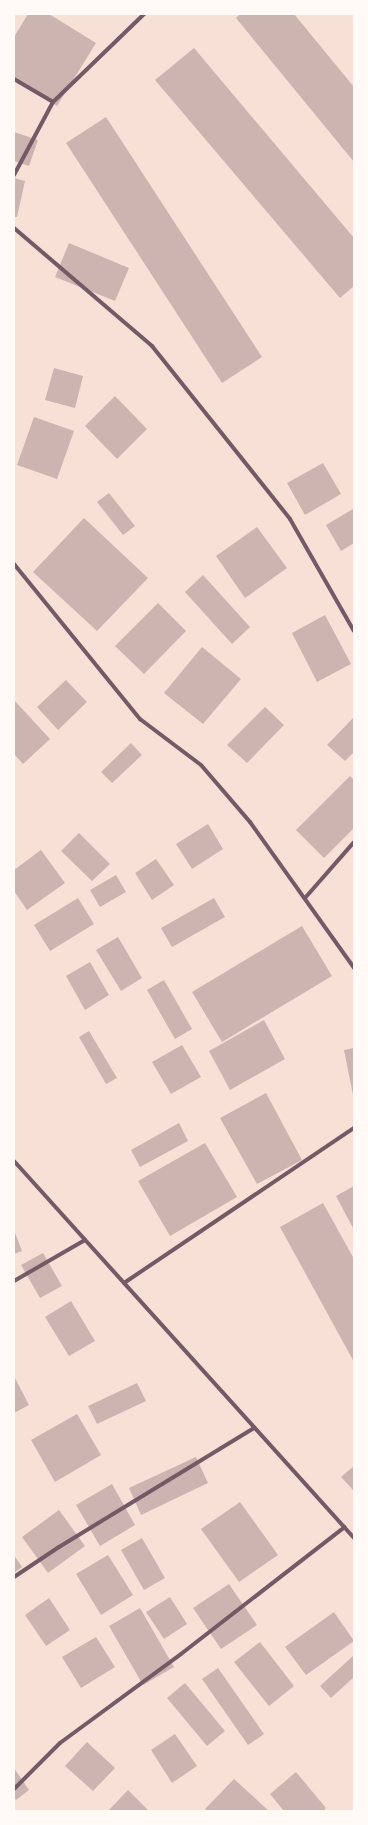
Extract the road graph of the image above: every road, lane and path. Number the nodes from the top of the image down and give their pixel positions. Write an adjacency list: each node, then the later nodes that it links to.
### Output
1 (144, 14): 3 (street)
2 (14, 79): 3 (street)
3 (53, 102): 4 (street)
4 (14, 175)
5 (14, 228): 7 (street)
6 (14, 564): 9 (street)
7 (354, 631)
8 (354, 842): 9 (street)
9 (305, 898): 10 (street)
10 (354, 968)
11 (354, 1128): 15 (street)
12 (14, 1161): 13 (street)
13 (85, 1240): 14 (street); 15 (street)
14 (14, 1281)
15 (124, 1283): 16 (street)
16 (254, 1428): 17 (street); 19 (street)
17 (345, 1528): 18 (street); 20 (street)
18 (354, 1538)
19 (14, 1577)
20 (14, 1789)

